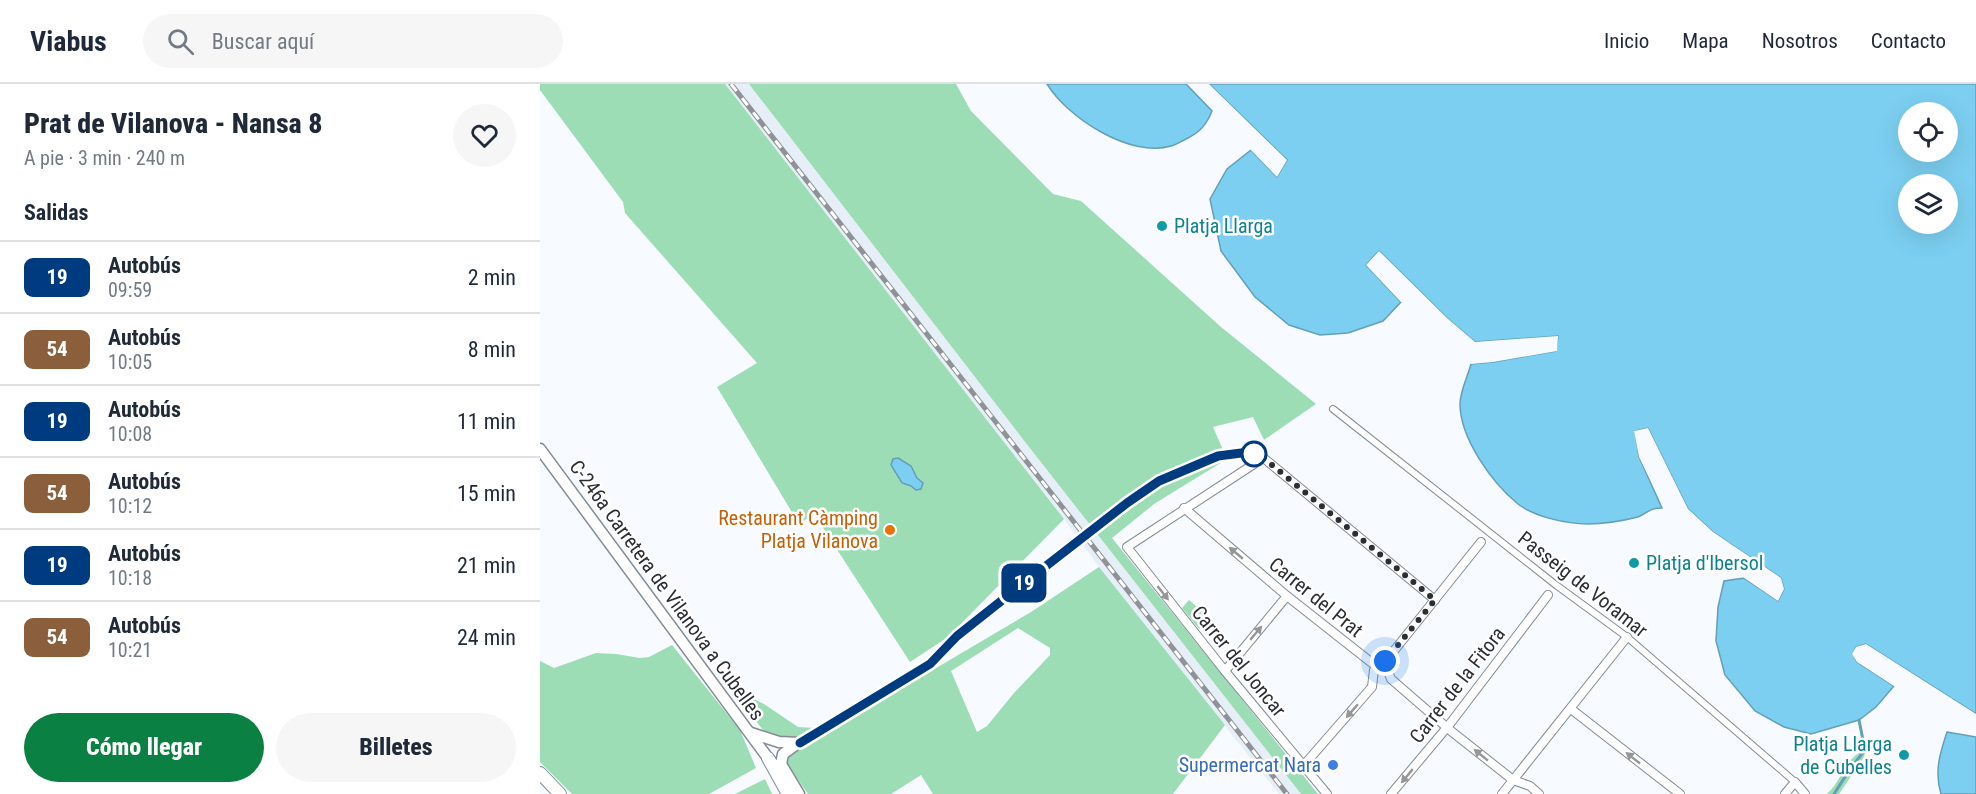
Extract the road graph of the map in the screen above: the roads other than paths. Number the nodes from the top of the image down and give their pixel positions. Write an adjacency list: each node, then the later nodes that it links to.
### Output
1 (1333, 409): 11 (street, Passeig de Voramar)
2 (540, 449): 16 (main road, C-246a Carretera de Vilanova a Cubelles)
3 (1236, 454): 4 (street); 5 (street); 18 (street, bridge)
4 (1260, 455): 5 (street); 10 (street)
5 (1240, 472): 6 (street)
6 (1184, 508): 9 (street, Carrer del Prat, one-way to 6); 13 (street, Carrer del Joncar, one-way to 13)
7 (1481, 542): 10 (street)
8 (1548, 595): 15 (street, Carrer de la Fitora)
9 (1287, 596): 12 (street, Carrer del Prat); 13 (street, one-way to 9)
10 (1435, 600): 12 (street)
11 (1627, 637): 14 (street); 23 (street, Passeig de Voramar)
12 (1381, 663): 15 (street, Carrer del Prat); 20 (street, one-way to 20)
13 (1225, 671): 20 (street, Carrer del Joncar)
14 (1571, 709): 22 (street); 32 (street, one-way to 14)
15 (1448, 726): 22 (street, Carrer del Prat, one-way to 15); 29 (street, Carrer de la Fitora, one-way to 29)
16 (750, 733): 17 (main road); 19 (main road, C-246a Carretera de Vilanova a Cubelles)
17 (779, 742): 18 (main road); 19 (main road)
18 (797, 745): 19 (main road); 25 (main road)
19 (766, 755): 25 (highway)
20 (1304, 765): 28 (street, Carrer del Joncar)
21 (540, 773): 27 (highway)
22 (1513, 780): 30 (street); 31 (street, Carrer del Prat)
23 (1795, 782): 33 (street); 34 (street, Passeig de Voramar)
24 (540, 783): 26 (highway)
25 (794, 792)
26 (549, 794)
27 (560, 794)
28 (1327, 794)
29 (1391, 794)
30 (1502, 794)
31 (1539, 794)
32 (1680, 794)
33 (1785, 794)
34 (1805, 794)

